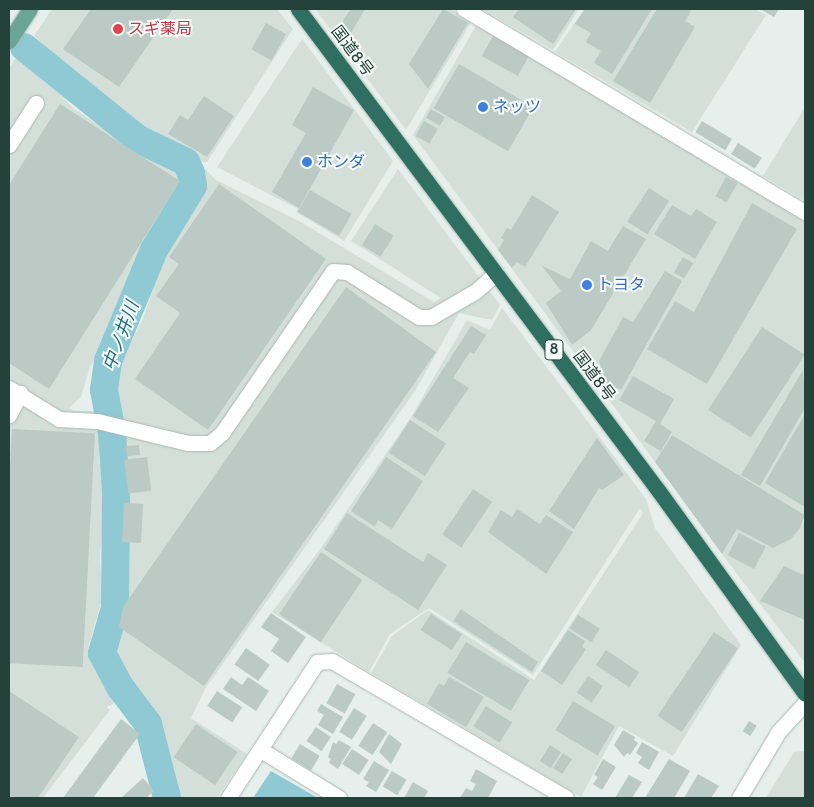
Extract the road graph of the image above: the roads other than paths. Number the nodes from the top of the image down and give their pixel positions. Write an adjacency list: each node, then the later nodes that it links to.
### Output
1 (30, 9): 4 (main road)
2 (298, 9): 8 (highway, 国道8号 / 8)
3 (464, 9): 7 (street)
4 (9, 40)
5 (36, 103): 6 (street)
6 (9, 145)
7 (805, 212)
8 (496, 273): 9 (street); 11 (highway, 国道8号 / 8)
9 (14, 391): 10 (street)
10 (9, 415)
11 (805, 694)
12 (805, 703): 17 (street)
13 (261, 750): 14 (street); 15 (street); 16 (street)
14 (228, 798)
15 (339, 798)
16 (566, 798)
17 (739, 798)

